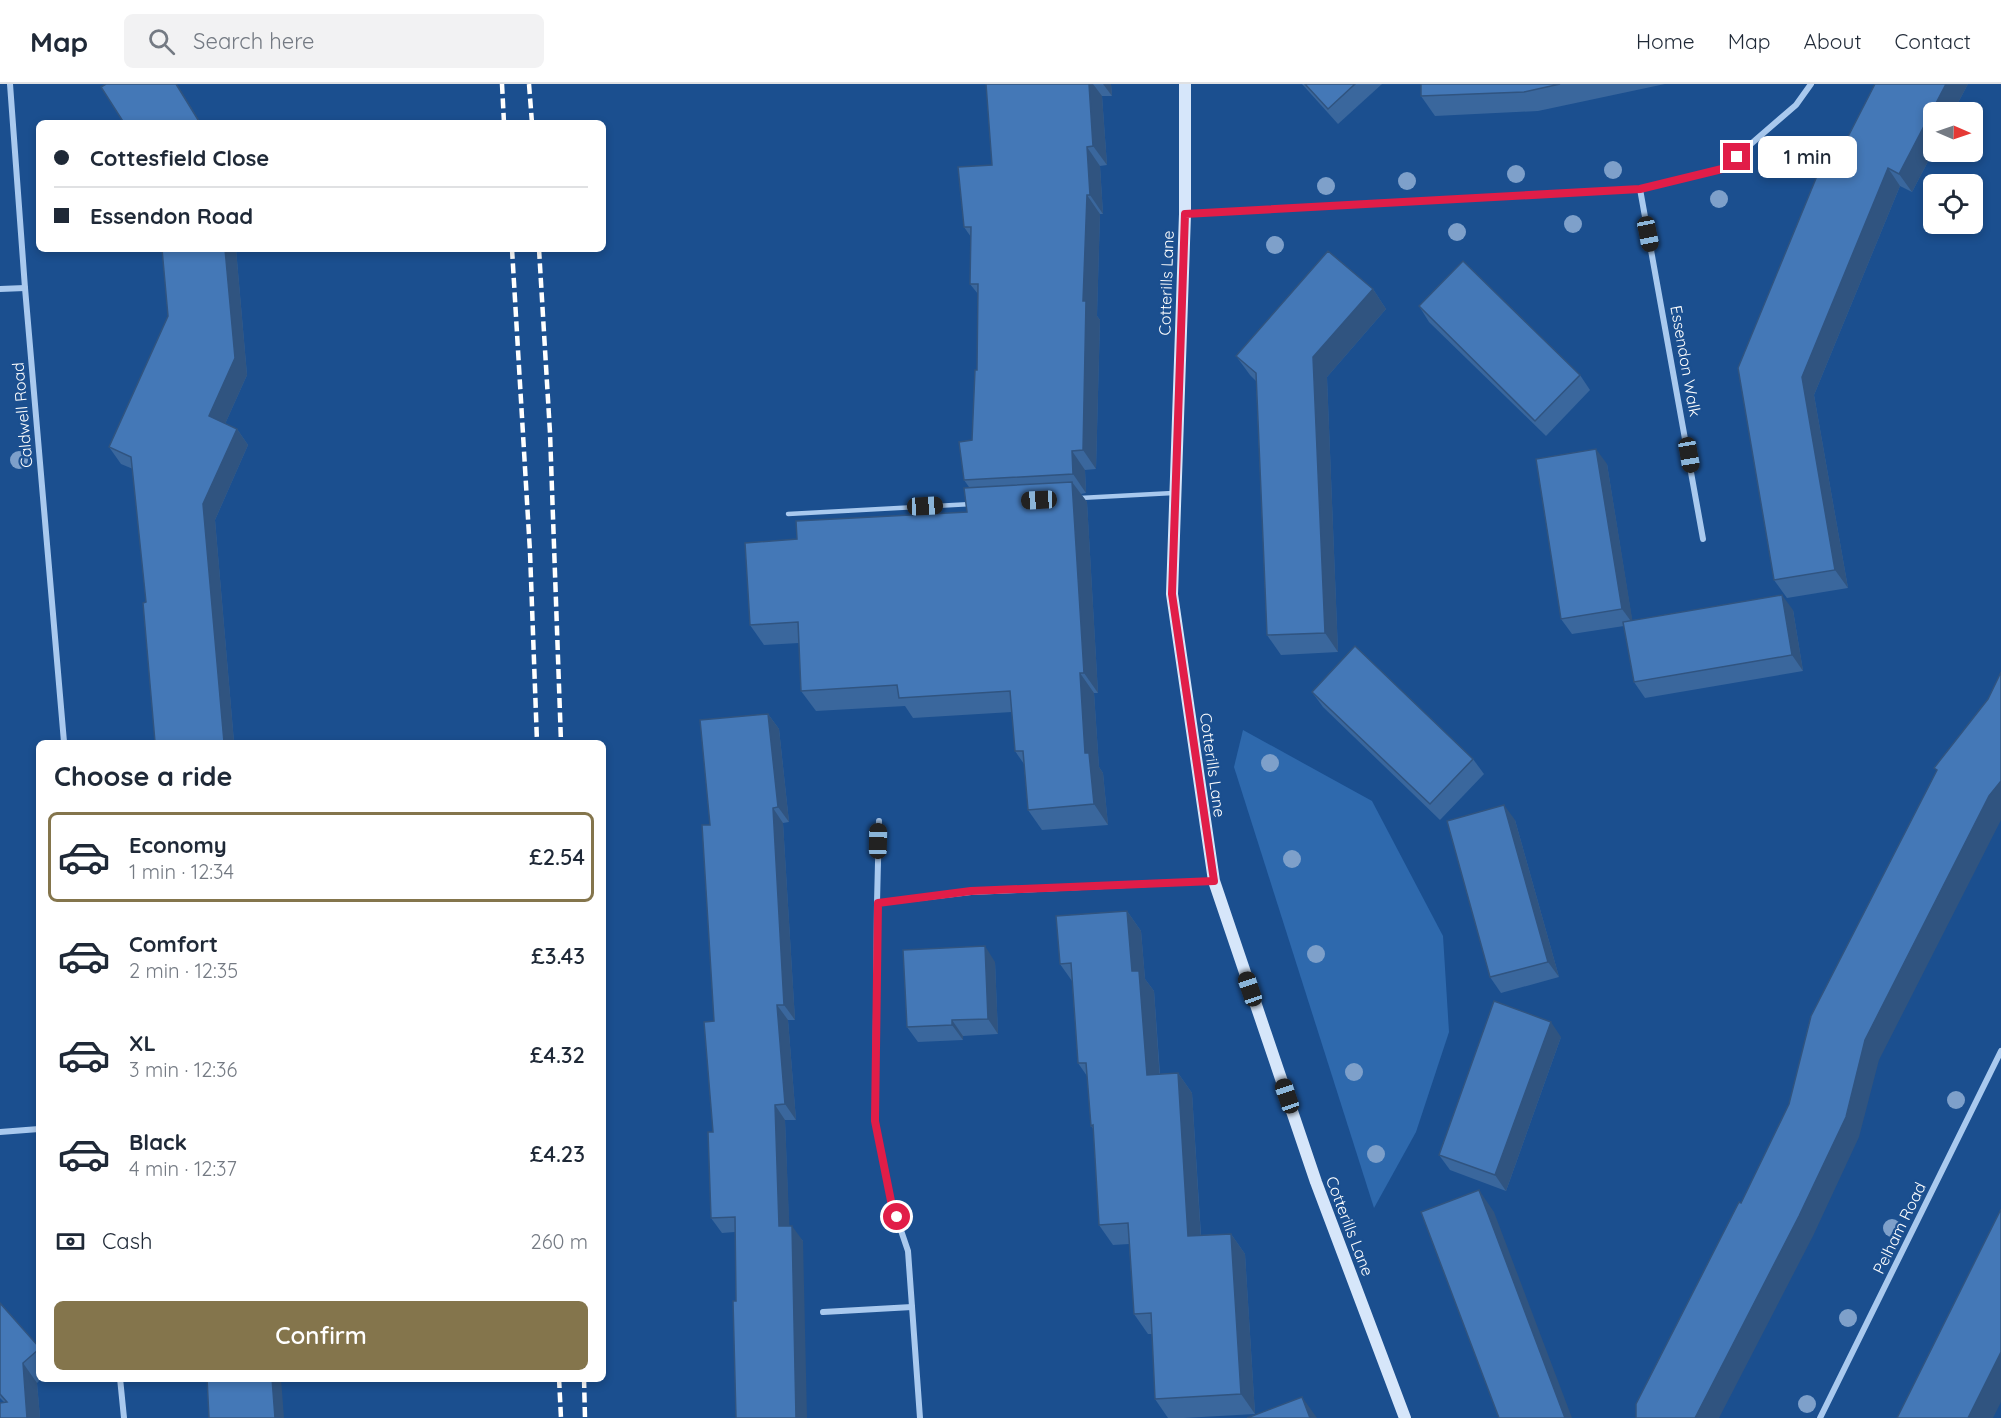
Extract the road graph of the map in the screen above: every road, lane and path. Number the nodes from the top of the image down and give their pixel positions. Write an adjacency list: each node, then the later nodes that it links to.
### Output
1 (10, 84): 6 (street, Caldwell Road)
2 (1185, 84): 5 (street, Cotterills Lane)
3 (1811, 84): 4 (street)
4 (1640, 189): 5 (street); 12 (street, Essendon Walk)
5 (1185, 214): 8 (street, Cotterills Lane)
6 (25, 288): 7 (street); 13 (street, Caldwell Road)
7 (0, 289)
8 (1176, 493): 9 (lane); 15 (street, Cotterills Lane)
9 (1070, 498)
10 (976, 504): 11 (lane)
11 (788, 514)
12 (1703, 539)
13 (64, 740)
14 (879, 820): 16 (street)
15 (1214, 881): 16 (street); 25 (street, Cotterills Lane)
16 (878, 903): 20 (street)
17 (2001, 1051): 26 (street, Pelham Road)
18 (36, 1129): 19 (street)
19 (0, 1132)
20 (912, 1307): 21 (street); 24 (street)
21 (823, 1312)
22 (120, 1382): 23 (street)
23 (124, 1418)
24 (920, 1418)
25 (1405, 1418)
26 (1820, 1418)

